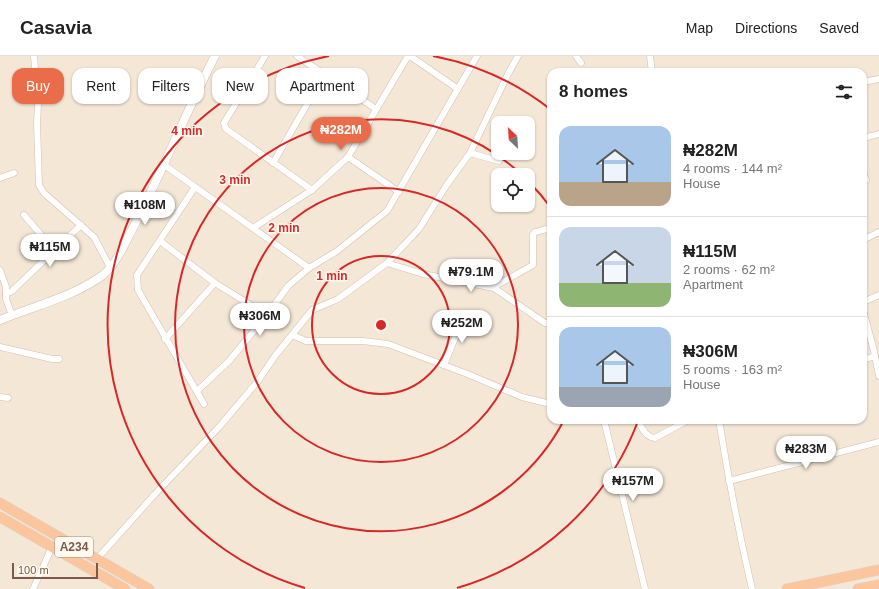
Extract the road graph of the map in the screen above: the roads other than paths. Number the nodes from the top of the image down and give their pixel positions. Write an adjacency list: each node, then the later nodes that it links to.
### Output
1 (34, 56): 32 (street)
2 (265, 56): 24 (street)
3 (297, 56): 11 (street)
4 (409, 56): 15 (street); 18 (street)
5 (477, 56): 15 (street)
6 (518, 56): 21 (street)
7 (576, 56): 10 (street)
8 (650, 56): 12 (street)
9 (213, 57): 25 (street)
10 (581, 63)
11 (313, 68)
12 (652, 68)
13 (879, 79): 14 (street)
14 (867, 81)
15 (458, 89): 30 (street)
16 (308, 104): 24 (street)
17 (367, 104): 18 (street)
18 (376, 110): 22 (street)
19 (879, 134): 20 (street)
20 (867, 137)
21 (470, 153): 23 (street); 39 (street)
22 (348, 158): 29 (street); 30 (street)
23 (499, 161)
24 (273, 163): 29 (street)
25 (163, 164): 28 (street); 40 (street)
26 (14, 174): 27 (street)
27 (0, 178)
28 (195, 187): 33 (street); 37 (street)
29 (312, 190): 33 (street)
30 (399, 192): 41 (street)
31 (24, 215): 38 (street)
32 (81, 225): 38 (street); 40 (street)
33 (253, 228): 41 (street)
34 (547, 229): 44 (street)
35 (879, 232): 36 (street)
36 (867, 238)
37 (160, 241): 43 (street); 55 (street)
38 (55, 251): 45 (street)
39 (387, 263): 44 (street); 54 (street)
40 (110, 267): 48 (street)
41 (309, 268): 49 (street)
42 (0, 270): 45 (street)
43 (215, 283): 49 (street); 55 (street)
44 (494, 288): 52 (street)
45 (6, 294): 48 (street)
46 (879, 295): 47 (street)
47 (867, 300)
48 (12, 315): 51 (street)
49 (267, 315): 61 (street)
50 (464, 316): 59 (street)
51 (0, 320)
52 (547, 323)
53 (867, 324): 57 (street)
54 (292, 336): 59 (street); 75 (street)
55 (165, 339): 61 (street)
56 (0, 347): 58 (street)
57 (876, 355): 60 (street)
58 (59, 359)
59 (444, 365): 64 (street)
60 (879, 376)
61 (197, 391): 65 (street)
62 (0, 397): 63 (street)
63 (8, 398)
64 (547, 403)
65 (204, 404)
66 (605, 424): 81 (street)
67 (640, 424): 68 (street)
68 (681, 424)
69 (719, 424): 71 (street)
70 (879, 442): 71 (street)
71 (729, 481): 82 (street)
72 (0, 503): 75 (highway, A234)
73 (0, 517): 74 (highway, A234)
74 (52, 547): 78 (highway, A234); 79 (street)
75 (96, 560): 80 (highway, A234)
76 (879, 570): 83 (highway)
77 (879, 585): 84 (highway)
78 (122, 588)
79 (33, 589)
80 (148, 589)
81 (645, 589)
82 (752, 589)
83 (787, 589)
84 (858, 589)

